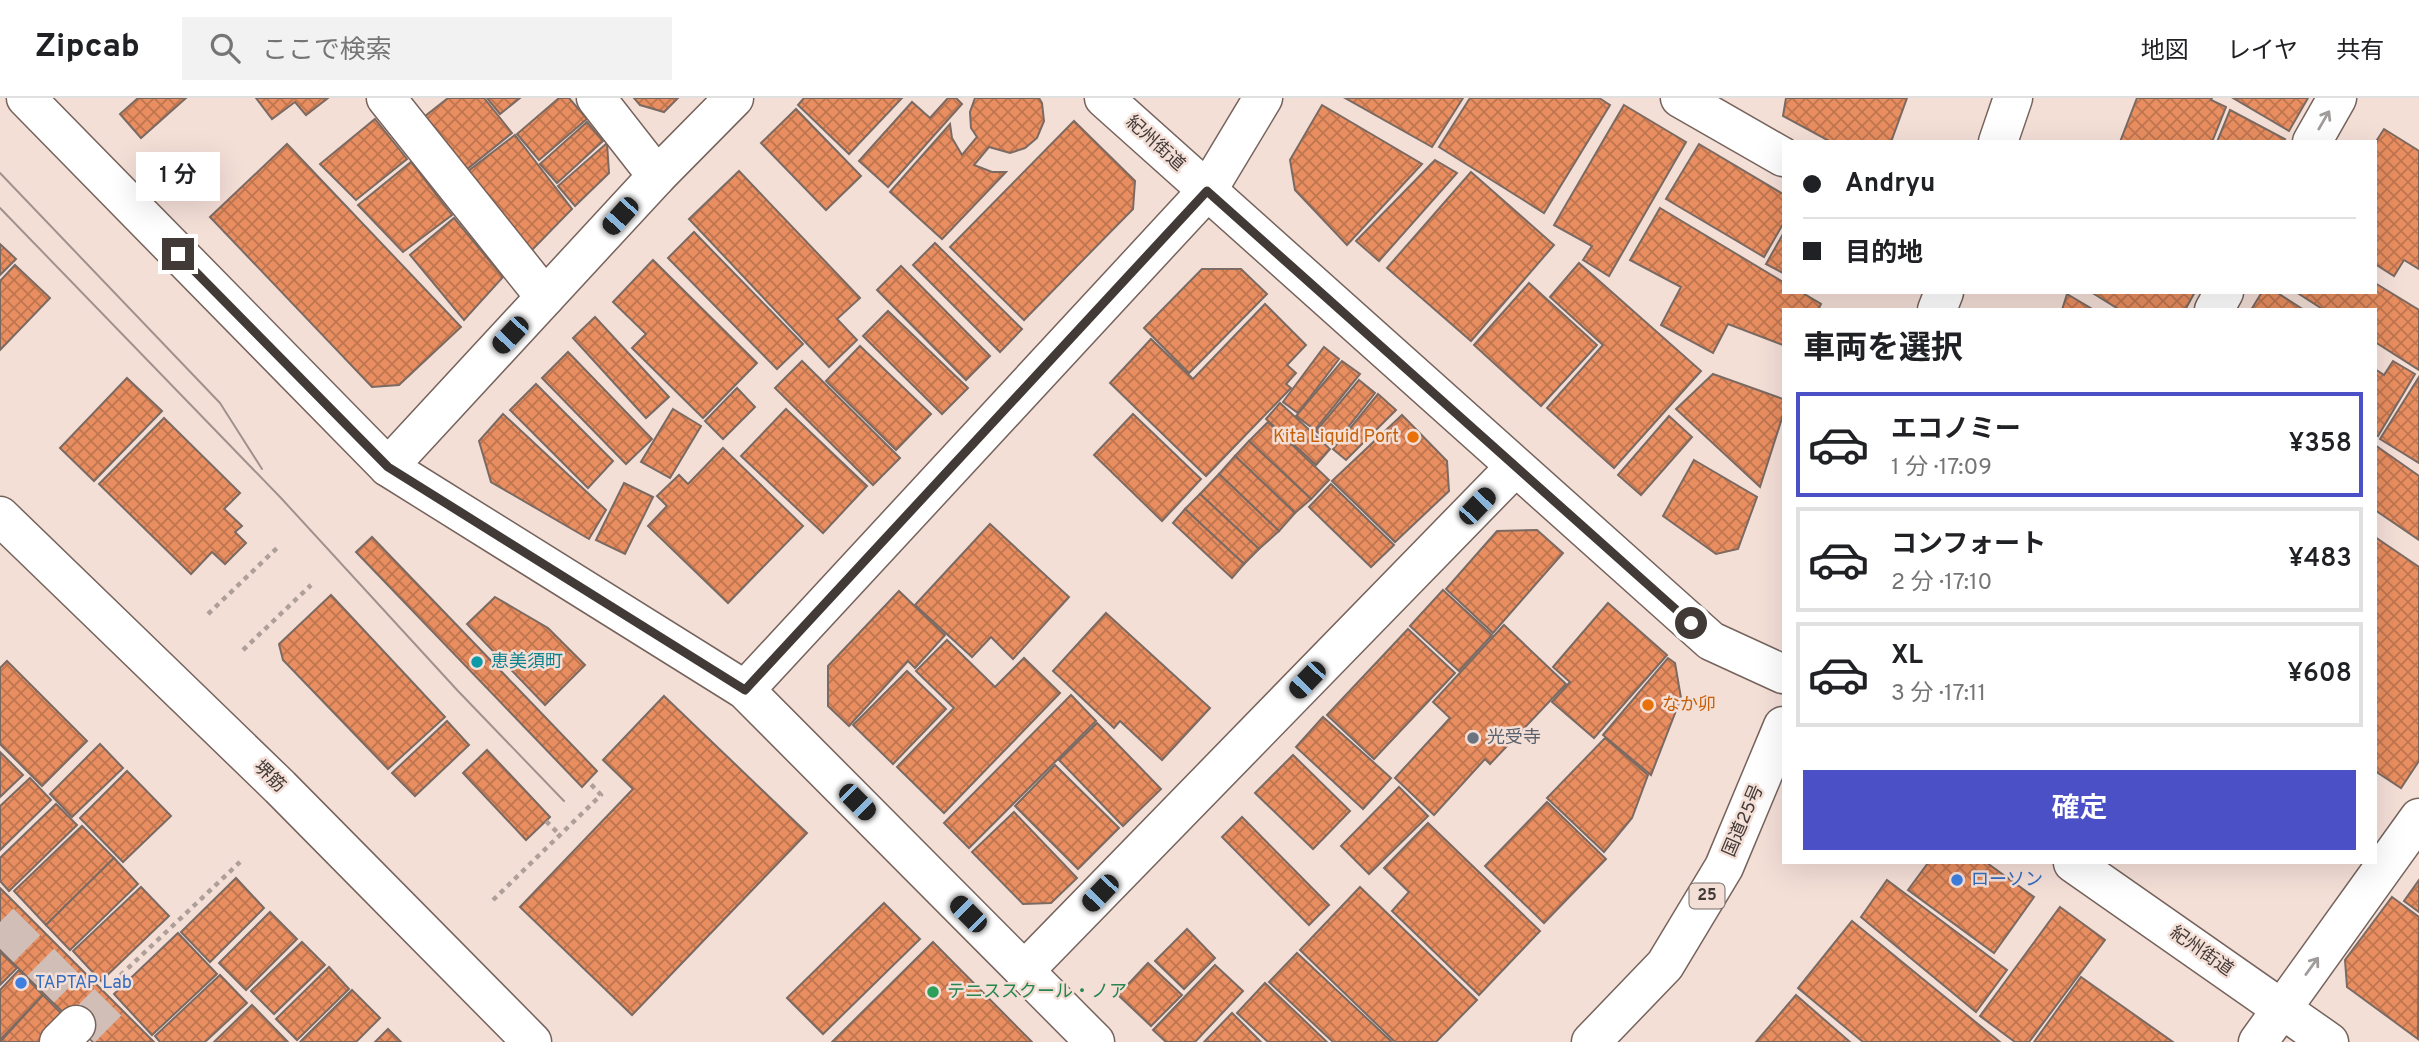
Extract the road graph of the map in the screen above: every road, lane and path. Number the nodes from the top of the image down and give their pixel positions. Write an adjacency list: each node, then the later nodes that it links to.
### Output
1 (26, 98): 16 (main road)
2 (386, 98): 15 (main road)
3 (596, 98): 13 (main road)
4 (734, 98): 13 (main road)
5 (1104, 98): 14 (main road, 紀州街道)
6 (1263, 98): 14 (main road)
7 (1680, 98): 12 (main road)
8 (2014, 98): 10 (main road)
9 (2337, 98): 11 (main road, one-way to 9)
10 (1999, 140)
11 (2313, 140)
12 (1782, 157)
13 (657, 176): 15 (main road)
14 (1207, 191): 17 (main road, 紀州街道); 24 (main road)
15 (545, 297): 16 (main road)
16 (388, 467): 24 (main road)
17 (1515, 467): 23 (main road, 紀州街道); 33 (main road)
18 (0, 516): 36 (main road, 堺筋)
19 (277, 548): 21 (path)
20 (311, 585): 22 (path)
21 (208, 614)
22 (243, 650)
23 (1782, 674)
24 (745, 690): 33 (main road)
25 (1782, 728): 38 (main road, 国道25号 / 25)
26 (588, 781): 29 (path)
27 (2419, 818): 35 (main road, one-way to 27)
28 (546, 821): 29 (path)
29 (560, 835): 32 (path)
30 (240, 862): 34 (path)
31 (2074, 864): 35 (main road, 紀州街道)
32 (493, 900)
33 (1024, 971): 37 (main road)
34 (105, 990)
35 (2282, 1009): 39 (main road); 40 (main road, 紀州街道)
36 (532, 1042)
37 (1095, 1042)
38 (1591, 1042)
39 (2258, 1042)
40 (2329, 1042)

